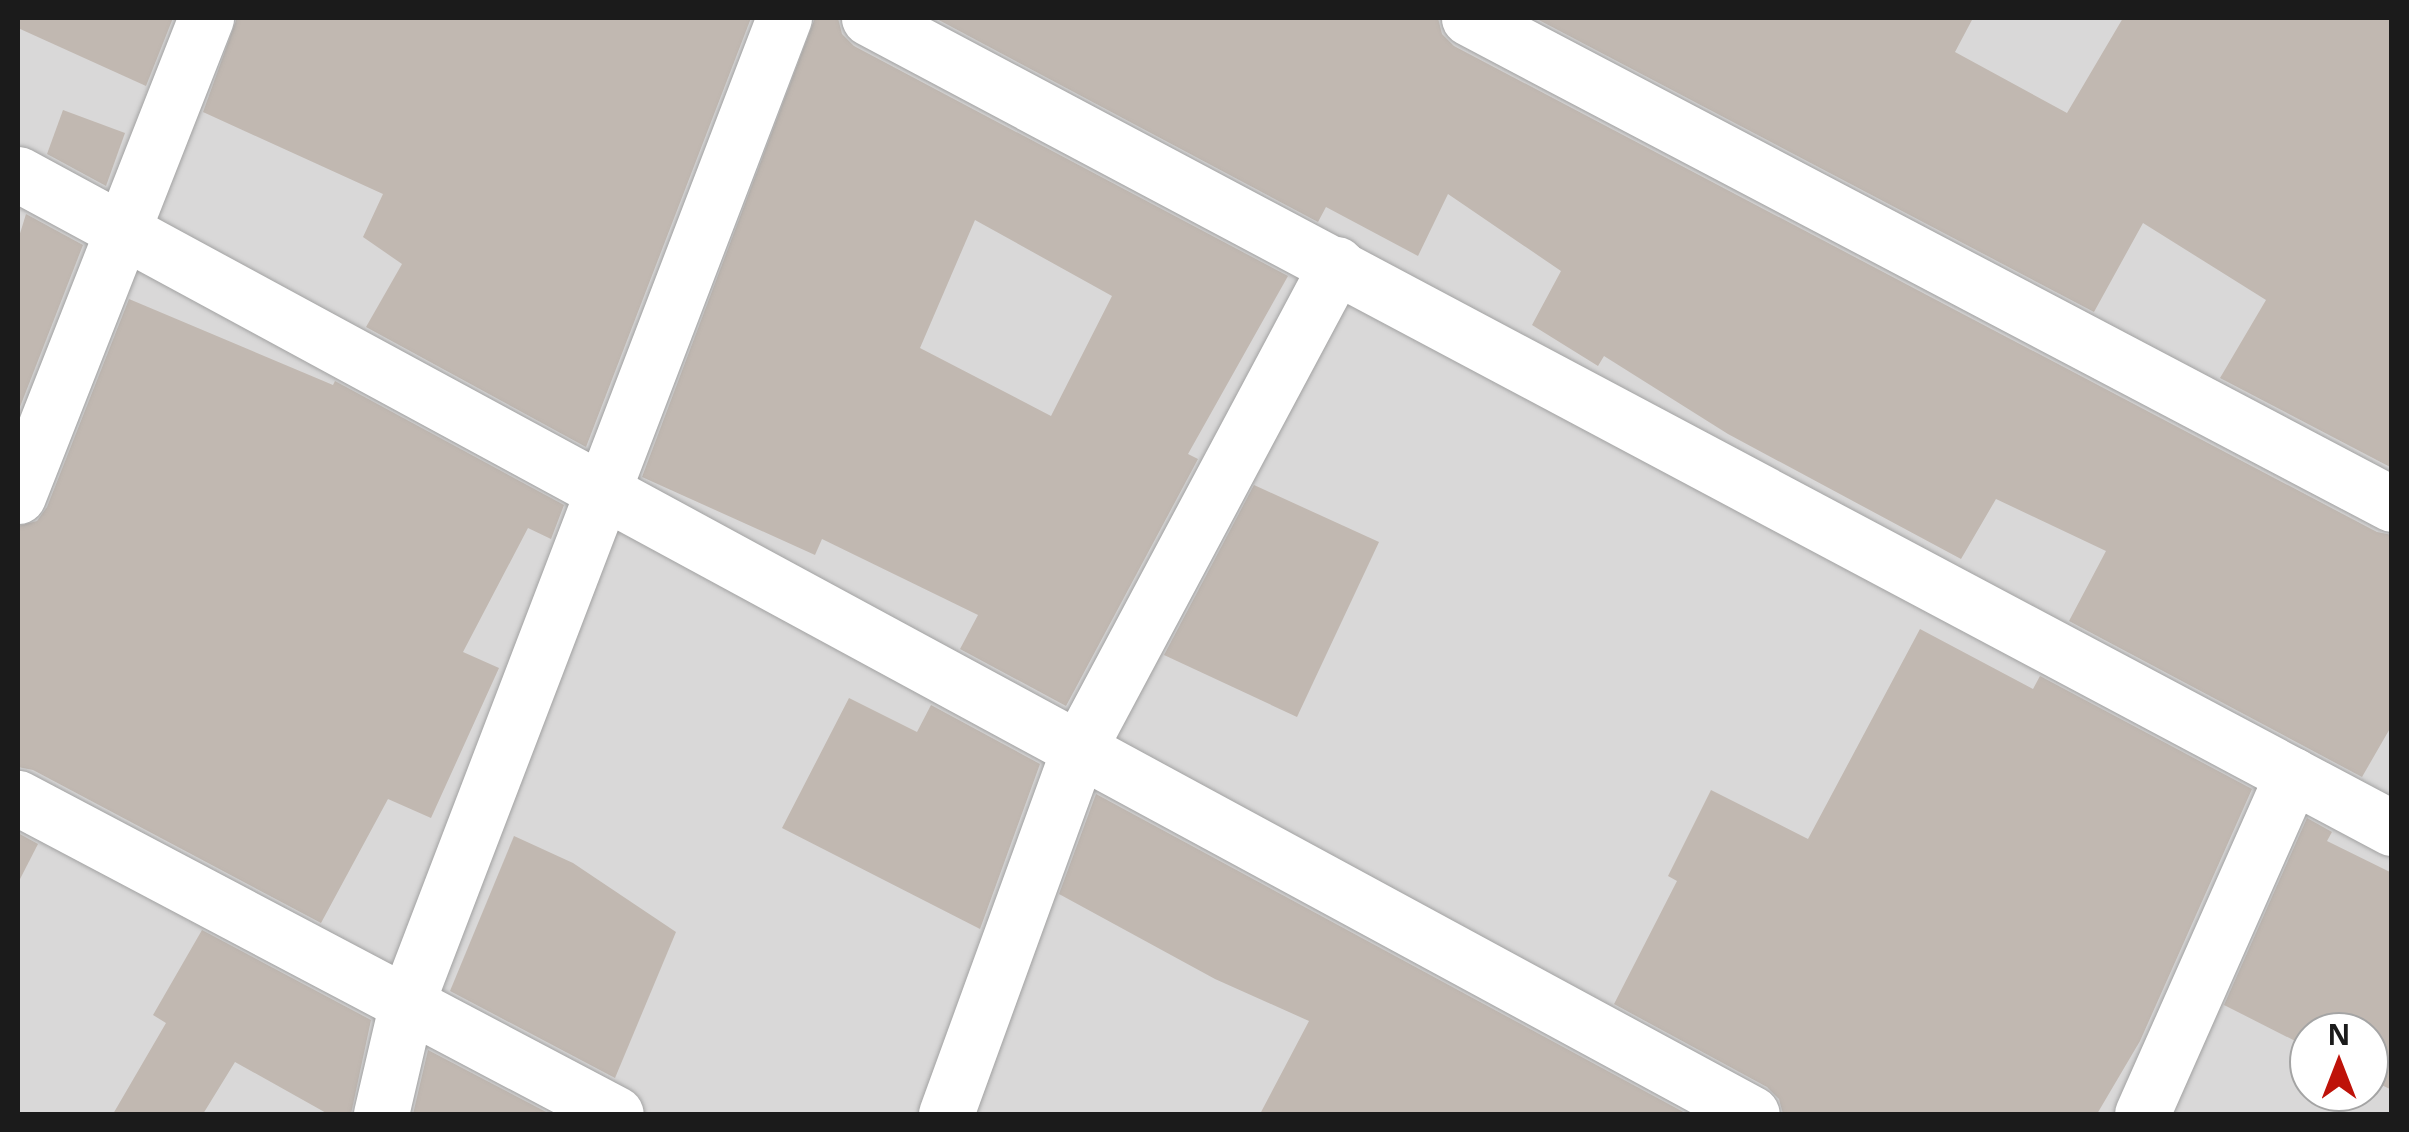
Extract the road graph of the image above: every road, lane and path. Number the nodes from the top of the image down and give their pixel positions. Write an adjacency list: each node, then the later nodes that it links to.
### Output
1 (206, 18): 6 (street)
2 (784, 18): 8 (street)
3 (869, 18): 7 (street)
4 (1469, 18): 10 (street)
5 (18, 174): 6 (street)
6 (121, 232): 8 (street); 9 (street)
7 (1337, 264): 11 (street); 12 (street)
8 (602, 488): 11 (street); 15 (street)
9 (18, 496)
10 (2392, 504)
11 (1080, 746): 18 (street); 19 (street)
12 (2292, 775): 14 (street); 20 (street)
13 (18, 798): 15 (street)
14 (2392, 828)
15 (407, 1002): 16 (street); 17 (street)
16 (381, 1114)
17 (616, 1114)
18 (946, 1114)
19 (1752, 1114)
20 (2142, 1114)

